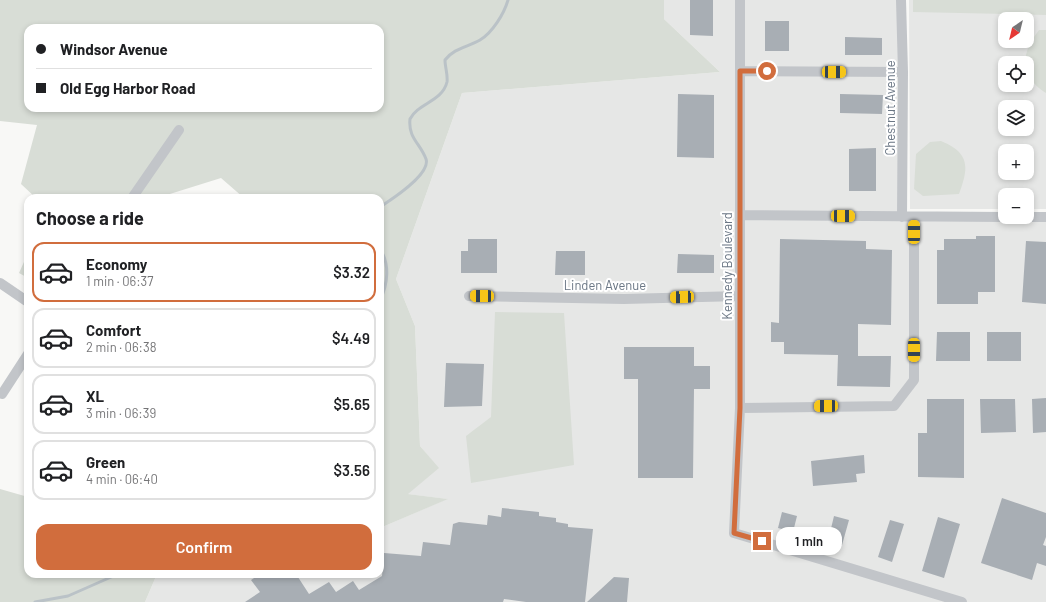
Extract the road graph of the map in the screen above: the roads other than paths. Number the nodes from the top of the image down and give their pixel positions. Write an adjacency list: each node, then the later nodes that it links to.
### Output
1 (740, 0): 3 (street, Kennedy Boulevard)
2 (901, 0): 4 (street, Chestnut Avenue)
3 (740, 71): 4 (street); 7 (street, Kennedy Boulevard)
4 (903, 72): 9 (street, Chestnut Avenue)
5 (179, 130): 6 (street)
6 (135, 194)
7 (740, 215): 9 (street); 15 (street, Kennedy Boulevard)
8 (1046, 216): 12 (street)
9 (902, 217): 10 (street)
10 (914, 217): 11 (street); 19 (street)
11 (998, 217)
12 (1034, 217)
13 (0, 283): 16 (street)
14 (469, 296): 15 (street, Linden Avenue)
15 (740, 296): 19 (street, Kennedy Boulevard)
16 (24, 299)
17 (24, 360): 18 (street)
18 (2, 394)
19 (740, 408): 20 (street, Kennedy Boulevard)
20 (962, 602)

